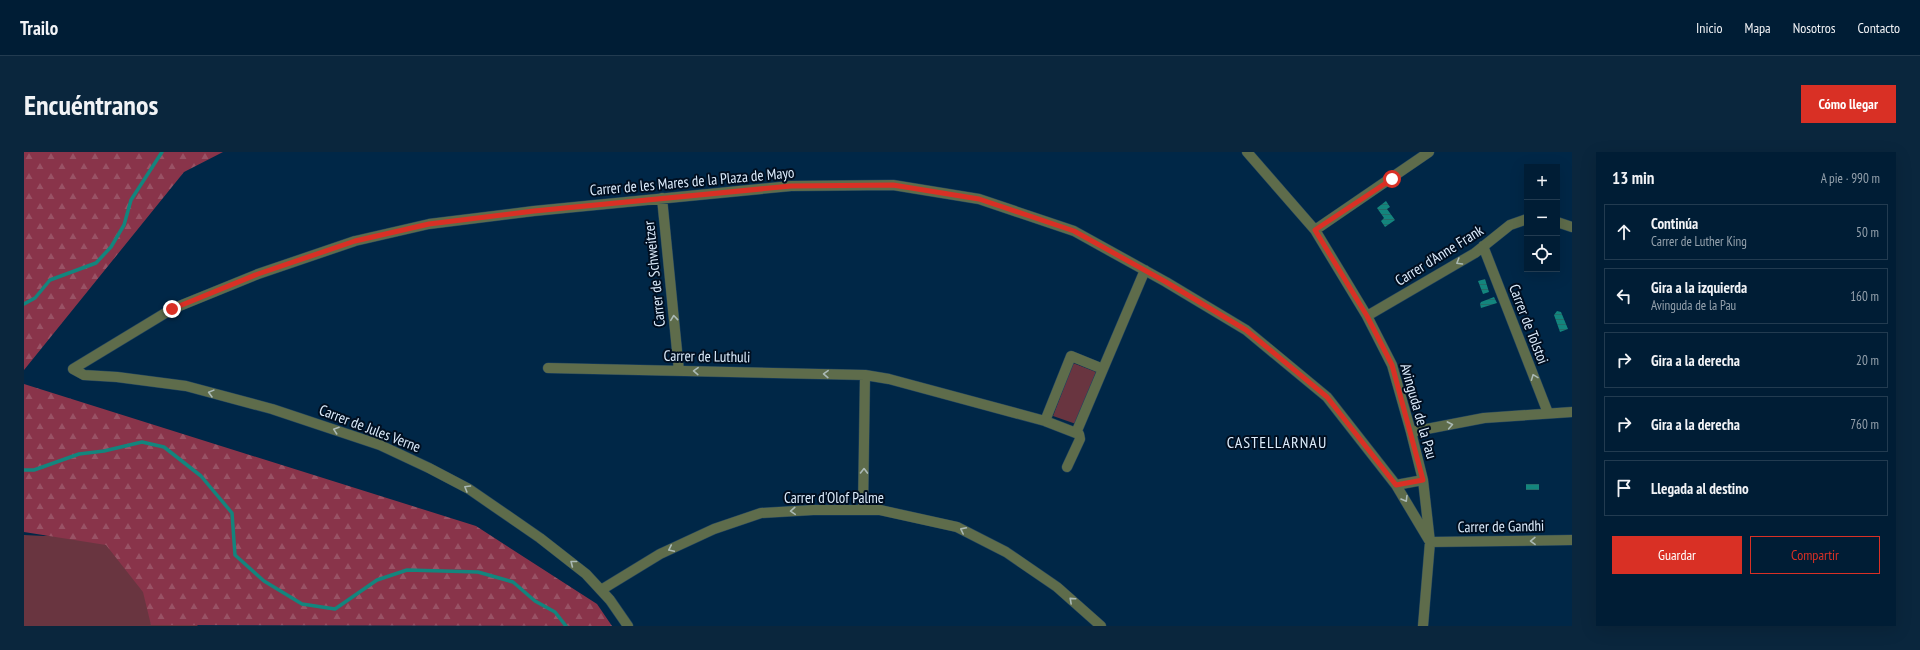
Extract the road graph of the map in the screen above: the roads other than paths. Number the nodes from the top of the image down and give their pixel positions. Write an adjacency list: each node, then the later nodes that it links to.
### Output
1 (1247, 152): 7 (street, Avinguda de la Pau)
2 (1429, 152): 7 (street)
3 (662, 198): 9 (street, Carrer de les Mares de la Plaza de Mayo); 12 (street, Carrer de les Mares de la Plaza de Mayo); 14 (street, Carrer de Schweitzer, one-way to 3)
4 (1524, 221): 8 (street, Carrer d'Anne Frank)
5 (1560, 223): 6 (street)
6 (1572, 227)
7 (1315, 230): 10 (street, Avinguda de la Pau)
8 (1483, 246): 10 (street, Carrer d'Anne Frank, one-way to 10); 17 (street, Carrer de Tolstoi, one-way to 8)
9 (1145, 270): 13 (street); 23 (street, Carrer de les Mares de la Plaza de Mayo)
10 (1367, 316): 19 (street, Avinguda de la Pau)
11 (548, 368): 14 (street, Carrer de Luthuli)
12 (73, 369): 27 (street, Carrer de Jules Verne, one-way to 12)
13 (1103, 369): 18 (street); 20 (street)
14 (679, 370): 15 (street, Carrer de Luthuli, one-way to 14)
15 (865, 376): 18 (street, Carrer de Luthuli); 24 (street, one-way to 15)
16 (1572, 412): 17 (street)
17 (1548, 413): 19 (street, one-way to 17)
18 (1045, 421): 20 (street, Carrer de Luthuli)
19 (1411, 432): 22 (street, Avinguda de la Pau)
20 (1076, 434): 21 (street)
21 (1067, 467)
22 (1423, 480): 23 (street); 26 (street, Avinguda de la Pau)
23 (1396, 485): 26 (street, Carrer de les Mares de la Plaza de Mayo, one-way to 26)
24 (863, 510): 27 (street, Carrer d'Olof Palme, one-way to 27); 29 (street, Carrer d'Olof Palme, one-way to 24)
25 (1572, 540): 26 (street, Carrer de Gandhi, one-way to 26)
26 (1430, 542): 30 (street, Avinguda de la Pau)
27 (601, 590): 28 (street, Carrer de Jules Verne)
28 (628, 626)
29 (1101, 626)
30 (1422, 626)

